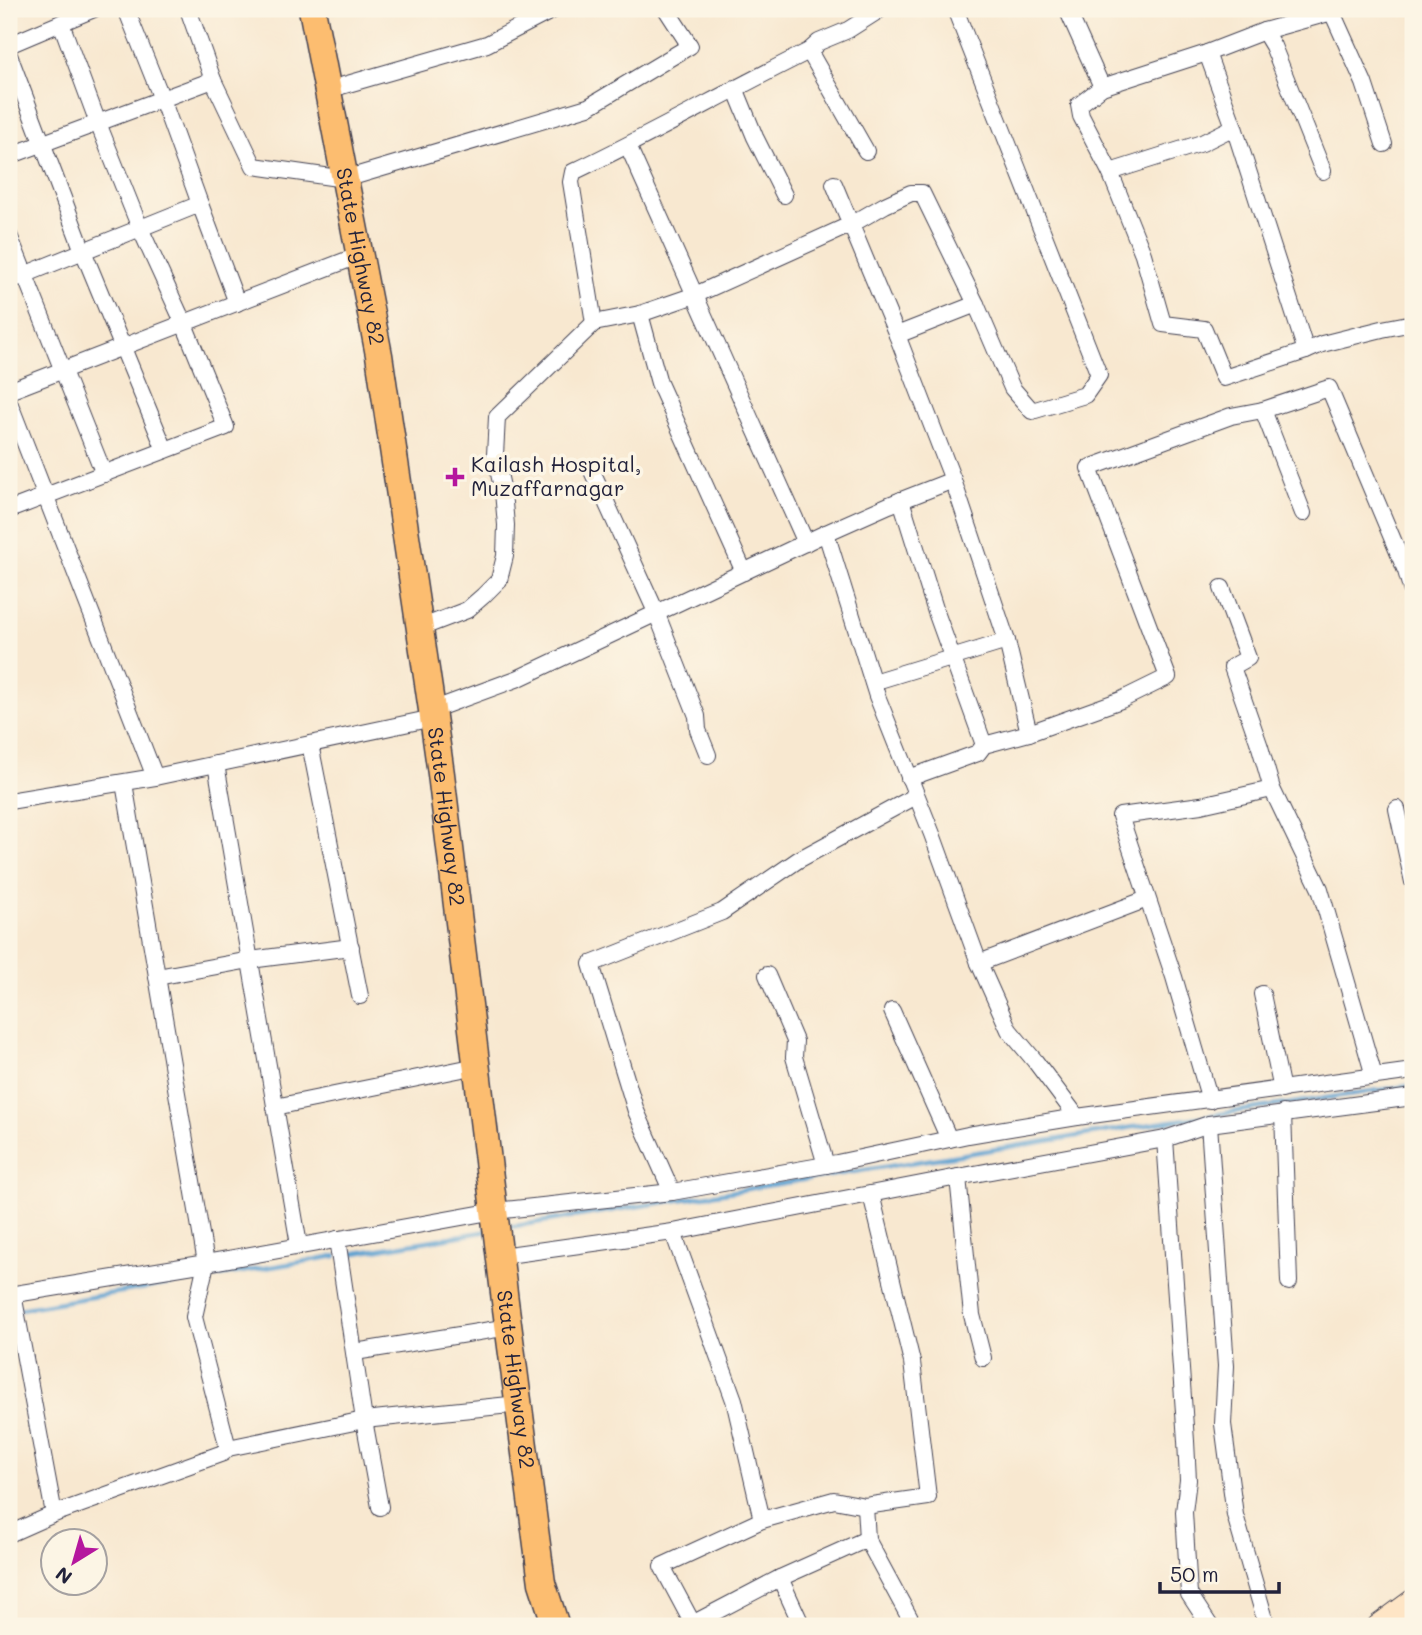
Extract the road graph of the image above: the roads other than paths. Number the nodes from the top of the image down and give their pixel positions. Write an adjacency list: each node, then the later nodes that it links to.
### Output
1 (94, 9): 10 (street)
2 (127, 9): 20 (street)
3 (188, 9): 16 (street)
4 (312, 9): 19 (main road, State Highway 82)
5 (555, 9): 19 (street)
6 (666, 9): 30 (street)
7 (881, 9): 13 (street)
8 (956, 9): 43 (street)
9 (1067, 9): 17 (street)
10 (61, 23): 12 (street); 21 (street)
11 (1264, 32): 14 (street); 24 (street); 28 (street)
12 (9, 45)
13 (809, 51): 18 (street); 26 (street)
14 (1207, 53): 17 (street); 22 (street)
15 (9, 55): 23 (street)
16 (213, 80): 20 (street); 30 (street)
17 (1102, 87): 29 (street)
18 (734, 88): 25 (street); 32 (street)
19 (327, 90): 30 (main road, State Highway 82)
20 (162, 99): 21 (street); 33 (street)
21 (97, 123): 23 (street); 35 (street)
22 (1234, 128): 29 (street); 50 (street)
23 (42, 144): 27 (street); 37 (street)
24 (1384, 144)
25 (628, 146): 41 (street); 45 (street)
26 (866, 151)
27 (9, 156)
28 (1323, 171)
29 (1110, 172): 50 (street)
30 (345, 179): 38 (main road, State Highway 82)
31 (834, 184): 34 (street)
32 (784, 195)
33 (200, 204): 35 (street); 42 (street)
34 (852, 224): 41 (street); 43 (street); 48 (street)
35 (140, 228): 37 (street); 47 (street)
36 (9, 235): 39 (street)
37 (83, 251): 39 (street); 49 (street)
38 (360, 255): 42 (street); 69 (main road, State Highway 82)
39 (25, 274): 40 (street); 51 (street)
40 (9, 281)
41 (695, 295): 44 (street); 64 (street)
42 (237, 303): 47 (street)
43 (976, 304): 48 (street)
44 (640, 314): 45 (street); 65 (street)
45 (594, 323): 69 (street)
46 (1413, 323): 50 (street)
47 (184, 324): 49 (street); 55 (street)
48 (897, 335): 58 (street)
49 (123, 347): 51 (street); 55 (street)
50 (1306, 351)
51 (63, 370): 52 (street); 57 (street)
52 (9, 391)
53 (9, 402): 59 (street)
54 (1263, 410): 62 (street); 67 (street); 74 (street)
55 (165, 450): 57 (street)
56 (592, 471): 68 (street)
57 (104, 474): 59 (street)
58 (953, 480): 60 (street); 70 (street)
59 (45, 496): 61 (street); 79 (street)
60 (901, 500): 63 (street); 71 (street)
61 (9, 510)
62 (1303, 513)
63 (826, 533): 64 (street); 72 (street)
64 (806, 543): 65 (street)
65 (744, 572): 68 (street)
66 (1222, 588): 82 (street)
67 (1413, 595)
68 (656, 612): 73 (street); 77 (street)
69 (420, 628): 73 (main road, State Highway 82)
70 (1007, 641): 71 (street); 74 (street)
71 (952, 658): 72 (street); 76 (street)
72 (873, 682): 80 (street)
73 (433, 714): 75 (street); 96 (main road, State Highway 82)
74 (1029, 733): 76 (street)
75 (310, 744): 78 (street); 88 (street)
76 (984, 745): 80 (street)
77 (708, 755)
78 (216, 764): 79 (street); 89 (street)
79 (155, 777): 81 (street)
80 (909, 778): 83 (street)
81 (124, 783): 84 (street); 92 (street)
82 (1272, 789): 87 (street); 98 (street)
83 (916, 796): 90 (street); 110 (street)
84 (9, 801)
85 (1397, 809): 86 (street)
86 (1413, 882)
87 (1147, 899): 90 (street); 101 (street)
88 (351, 947): 89 (street); 94 (street)
89 (250, 960): 92 (street); 102 (street)
90 (979, 963): 104 (street)
91 (767, 975): 108 (street)
92 (157, 977): 116 (street)
93 (1262, 994): 99 (street)
94 (360, 996)
95 (892, 1011): 106 (street)
96 (477, 1066): 102 (street); 112 (main road, State Highway 82)
97 (1413, 1070): 98 (street)
98 (1374, 1076): 99 (street)
99 (1282, 1090): 101 (street)
100 (1413, 1097): 103 (street)
101 (1210, 1100): 104 (street)
102 (275, 1107): 114 (street)
103 (1283, 1113): 105 (street); 117 (street)
104 (1077, 1117): 106 (street)
105 (1209, 1124): 107 (street); 139 (street)
106 (949, 1139): 108 (street)
107 (1165, 1139): 109 (street); 138 (street)
108 (826, 1165): 110 (street)
109 (958, 1177): 111 (street); 121 (street)
110 (672, 1192): 112 (street)
111 (871, 1194): 113 (street); 125 (street)
112 (497, 1231): 113 (street); 115 (street); 119 (main road, State Highway 82)
113 (673, 1232): 128 (street)
114 (299, 1245): 115 (street); 116 (street)
115 (339, 1250): 120 (street)
116 (204, 1273): 118 (street); 124 (street)
117 (1289, 1282)
118 (13, 1302): 127 (street)
119 (509, 1327): 120 (street); 122 (main road, State Highway 82)
120 (355, 1352): 123 (street)
121 (983, 1358)
122 (519, 1404): 123 (street); 135 (main road, State Highway 82)
123 (363, 1420): 124 (street); 126 (street)
124 (228, 1448): 127 (street)
125 (865, 1506): 128 (street); 130 (street)
126 (380, 1507)
127 (54, 1514): 129 (street)
128 (762, 1520): 134 (street)
129 (9, 1534)
130 (867, 1539): 131 (street); 137 (street)
131 (780, 1578): 134 (street); 136 (street)
132 (1413, 1601): 133 (main road)
133 (1390, 1623)
134 (694, 1625)
135 (556, 1626)
136 (802, 1626)
137 (914, 1626)
138 (1210, 1626)
139 (1267, 1626)

